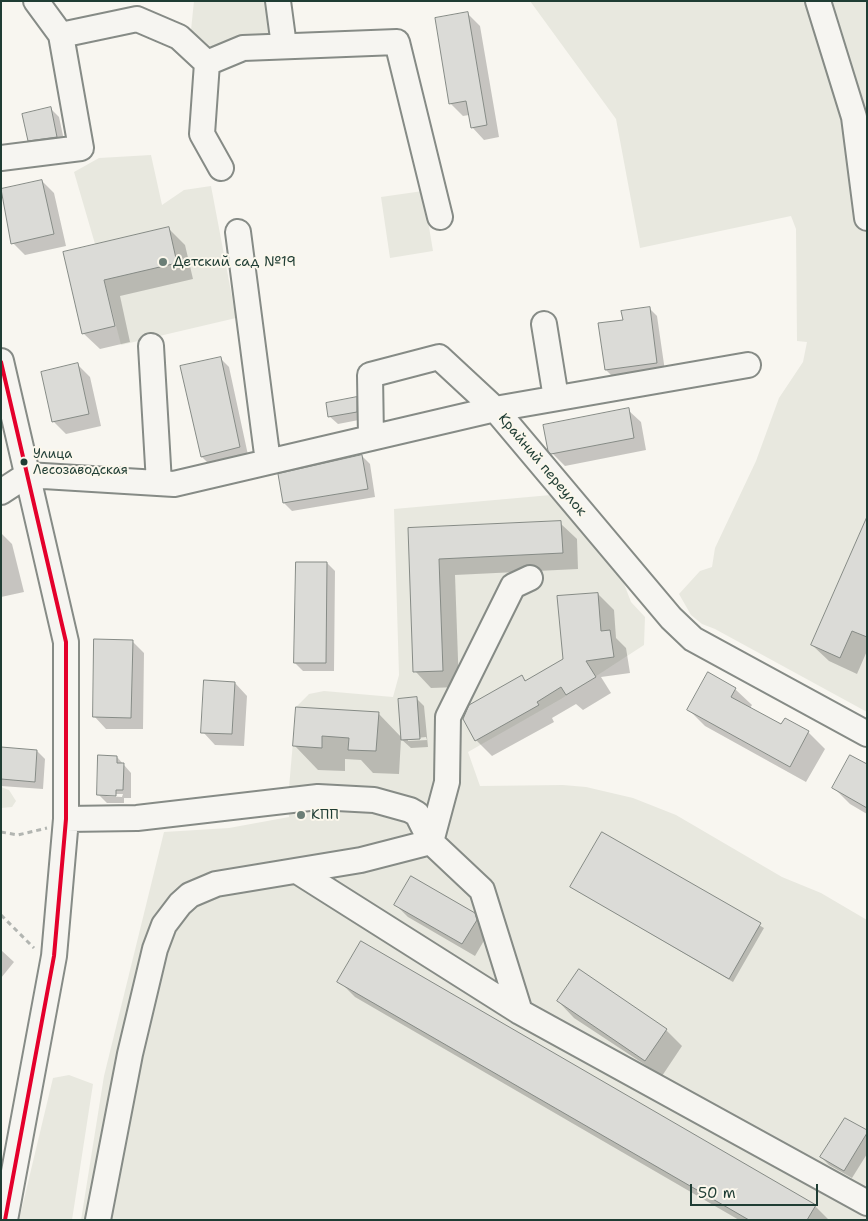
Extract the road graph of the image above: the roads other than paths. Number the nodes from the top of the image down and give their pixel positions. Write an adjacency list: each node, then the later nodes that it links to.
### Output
1 (36, 1): 4 (street)
2 (278, 1): 5 (street)
3 (818, 1): 10 (street)
4 (61, 35): 6 (street); 7 (street)
5 (284, 46): 6 (street); 9 (street)
6 (206, 63): 8 (street)
7 (1, 158)
8 (220, 168)
9 (440, 217)
10 (867, 218)
11 (238, 232): 19 (street)
12 (544, 324): 16 (street)
13 (151, 346): 21 (street)
14 (1, 360): 20 (street)
15 (748, 365): 16 (street)
16 (556, 398): 17 (street)
17 (495, 409): 18 (street, Крайний переулок); 18 (street); 24 (street, Крайний переулок)
18 (371, 438): 19 (street, Крайний переулок)
19 (268, 462): 21 (street, Крайний переулок)
20 (27, 475): 21 (street, Крайний переулок); 22 (street); 25 (street)
21 (160, 483)
22 (1, 492)
23 (530, 578): 26 (street)
24 (867, 734)
25 (55, 822): 26 (street); 30 (street)
26 (431, 842): 27 (street); 28 (street)
27 (296, 871): 28 (street); 31 (street)
28 (520, 1012): 29 (street)
29 (867, 1203)
30 (5, 1220)
31 (98, 1220)

